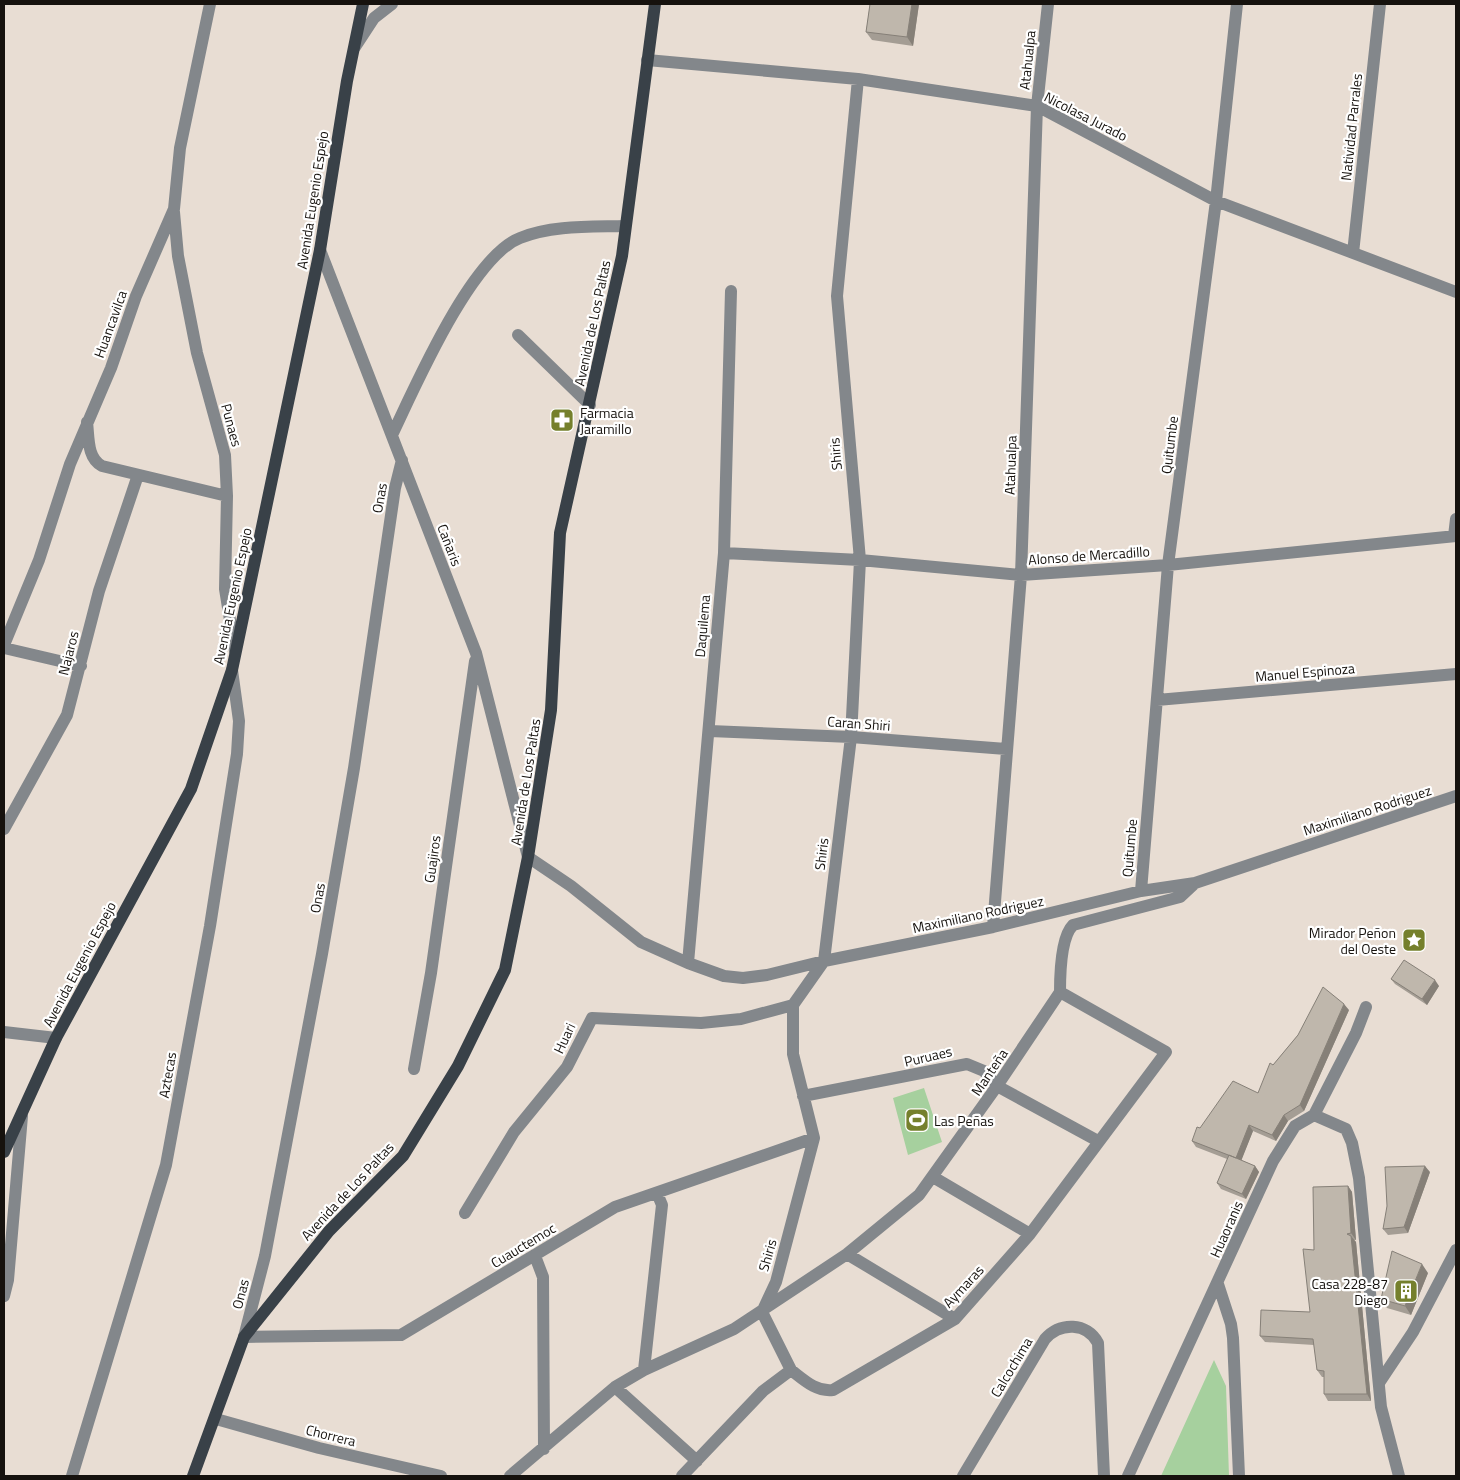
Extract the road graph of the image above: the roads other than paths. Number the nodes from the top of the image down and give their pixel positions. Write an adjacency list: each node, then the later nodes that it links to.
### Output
1 (210, 4): 13 (street, Huancavilca)
2 (363, 4): 8 (main road, Avenida Eugenio Espejo)
3 (392, 4): 8 (street)
4 (655, 4): 9 (main road, Avenida de Los Paltas)
5 (1048, 4): 11 (street, Atahualpa)
6 (1237, 4): 12 (street, Quitumbe)
7 (1380, 4): 16 (street, Natividad Parrales)
8 (354, 48): 15 (main road, Avenida Eugenio Espejo)
9 (647, 60): 10 (street, Nicolasa Jurado); 14 (main road, Avenida de Los Paltas)
10 (858, 79): 11 (street, Nicolasa Jurado); 29 (street, Shiris)
11 (1037, 106): 12 (street, Nicolasa Jurado); 31 (street, Atahualpa)
12 (1216, 201): 16 (street, Nicolasa Jurado); 30 (street, Quitumbe)
13 (174, 210): 21 (street, Huancavilca); 25 (street, Punaes)
14 (625, 226): 20 (main road, Avenida de Los Paltas); 22 (street)
15 (320, 250): 22 (street, Cañaris); 33 (main road, Avenida Eugenio Espejo)
16 (1353, 253): 18 (street, Nicolasa Jurado)
17 (731, 291): 28 (street, Daquilema)
18 (1456, 292)
19 (518, 335): 20 (street)
20 (590, 405): 44 (main road, Avenida de Los Paltas)
21 (87, 421): 24 (street); 32 (street, Huancavilca)
22 (392, 435): 23 (street, Cañaris)
23 (402, 460): 34 (street, Cañaris); 74 (street, Onas)
24 (138, 475): 25 (street); 35 (street, Najaros)
25 (227, 496): 33 (street, Punaes)
26 (1456, 519): 27 (street)
27 (1455, 536): 30 (street, Alonso de Mercadillo)
28 (724, 553): 29 (street, Alonso de Mercadillo); 39 (street, Daquilema)
29 (860, 560): 31 (street, Alonso de Mercadillo); 40 (street, Shiris)
30 (1168, 565): 31 (street, Alonso de Mercadillo); 38 (street, Quitumbe)
31 (1021, 575): 41 (street, Atahualpa)
32 (4, 646): 35 (street)
33 (235, 651): 36 (main road, Avenida Eugenio Espejo)
34 (476, 653): 44 (street, Cañaris); 55 (street, Guajiros)
35 (81, 666): 43 (street, Najaros)
36 (232, 670): 54 (main road, Avenida Eugenio Espejo); 82 (street, Aztecas)
37 (1456, 674): 38 (street, Manuel Espinoza)
38 (1157, 700): 46 (street, Quitumbe)
39 (710, 731): 40 (street, Caran Shiri); 49 (street, Daquilema)
40 (851, 737): 41 (street, Caran Shiri); 48 (street, Shiris)
41 (1006, 749): 47 (street, Atahualpa)
42 (1456, 796): 45 (street, Maximiliano Rodriguez)
43 (4, 829)
44 (528, 857): 49 (street, Maximiliano Rodriguez); 74 (main road, Avenida de Los Paltas)
45 (1195, 883): 46 (street, Maximiliano Rodriguez); 50 (street)
46 (1141, 890): 47 (street, Maximiliano Rodriguez)
47 (993, 928): 48 (street, Maximiliano Rodriguez)
48 (824, 961): 49 (street, Maximiliano Rodriguez); 51 (street, Shiris)
49 (688, 963)
50 (1060, 992): 56 (street, Manteña); 61 (street, Aymaras)
51 (793, 1005): 57 (street, Shiris); 65 (street, Huari)
52 (1366, 1007): 59 (street, Huaoranis)
53 (4, 1032): 54 (street)
54 (56, 1038): 58 (main road, Avenida Eugenio Espejo)
55 (414, 1069)
56 (998, 1086): 57 (street, Puruaes); 61 (street, Puruaes); 63 (street, Manteña)
57 (803, 1096): 60 (street, Shiris)
58 (22, 1113): 62 (main road, Avenida Eugenio Espejo); 71 (street)
59 (1314, 1115): 70 (street, Huaoranis); 77 (street)
60 (814, 1138): 64 (street, Cuauctemoc); 72 (street, Shiris)
61 (1098, 1141): 66 (street, Aymaras)
62 (4, 1152)
63 (933, 1177): 66 (street); 68 (street, Manteña)
64 (657, 1193): 69 (street, Cuauctemoc); 75 (street)
65 (465, 1213)
66 (1030, 1234): 73 (street, Aymaras)
67 (1456, 1250): 77 (street)
68 (847, 1254): 72 (street, Manteña); 73 (street)
69 (534, 1256): 74 (street, Cuauctemoc); 80 (street)
70 (1218, 1284): 89 (street, Huaoranis); 90 (street)
71 (4, 1296)
72 (762, 1312): 75 (street); 76 (street)
73 (955, 1319): 76 (street, Aymaras)
74 (244, 1337): 79 (main road, Avenida de Los Paltas)
75 (644, 1370): 78 (street)
76 (791, 1370): 81 (street)
77 (1379, 1383): 91 (street)
78 (615, 1387): 80 (street); 81 (street)
79 (216, 1419): 83 (main road, Avenida de Los Paltas); 84 (street, Chorrera)
80 (544, 1449): 85 (street)
81 (697, 1461): 86 (street)
82 (72, 1476)
83 (194, 1476)
84 (441, 1476)
85 (510, 1476)
86 (682, 1476)
87 (963, 1476): 88 (street, Calcochima)
88 (1104, 1476)
89 (1128, 1476)
90 (1239, 1476)
91 (1399, 1476)

